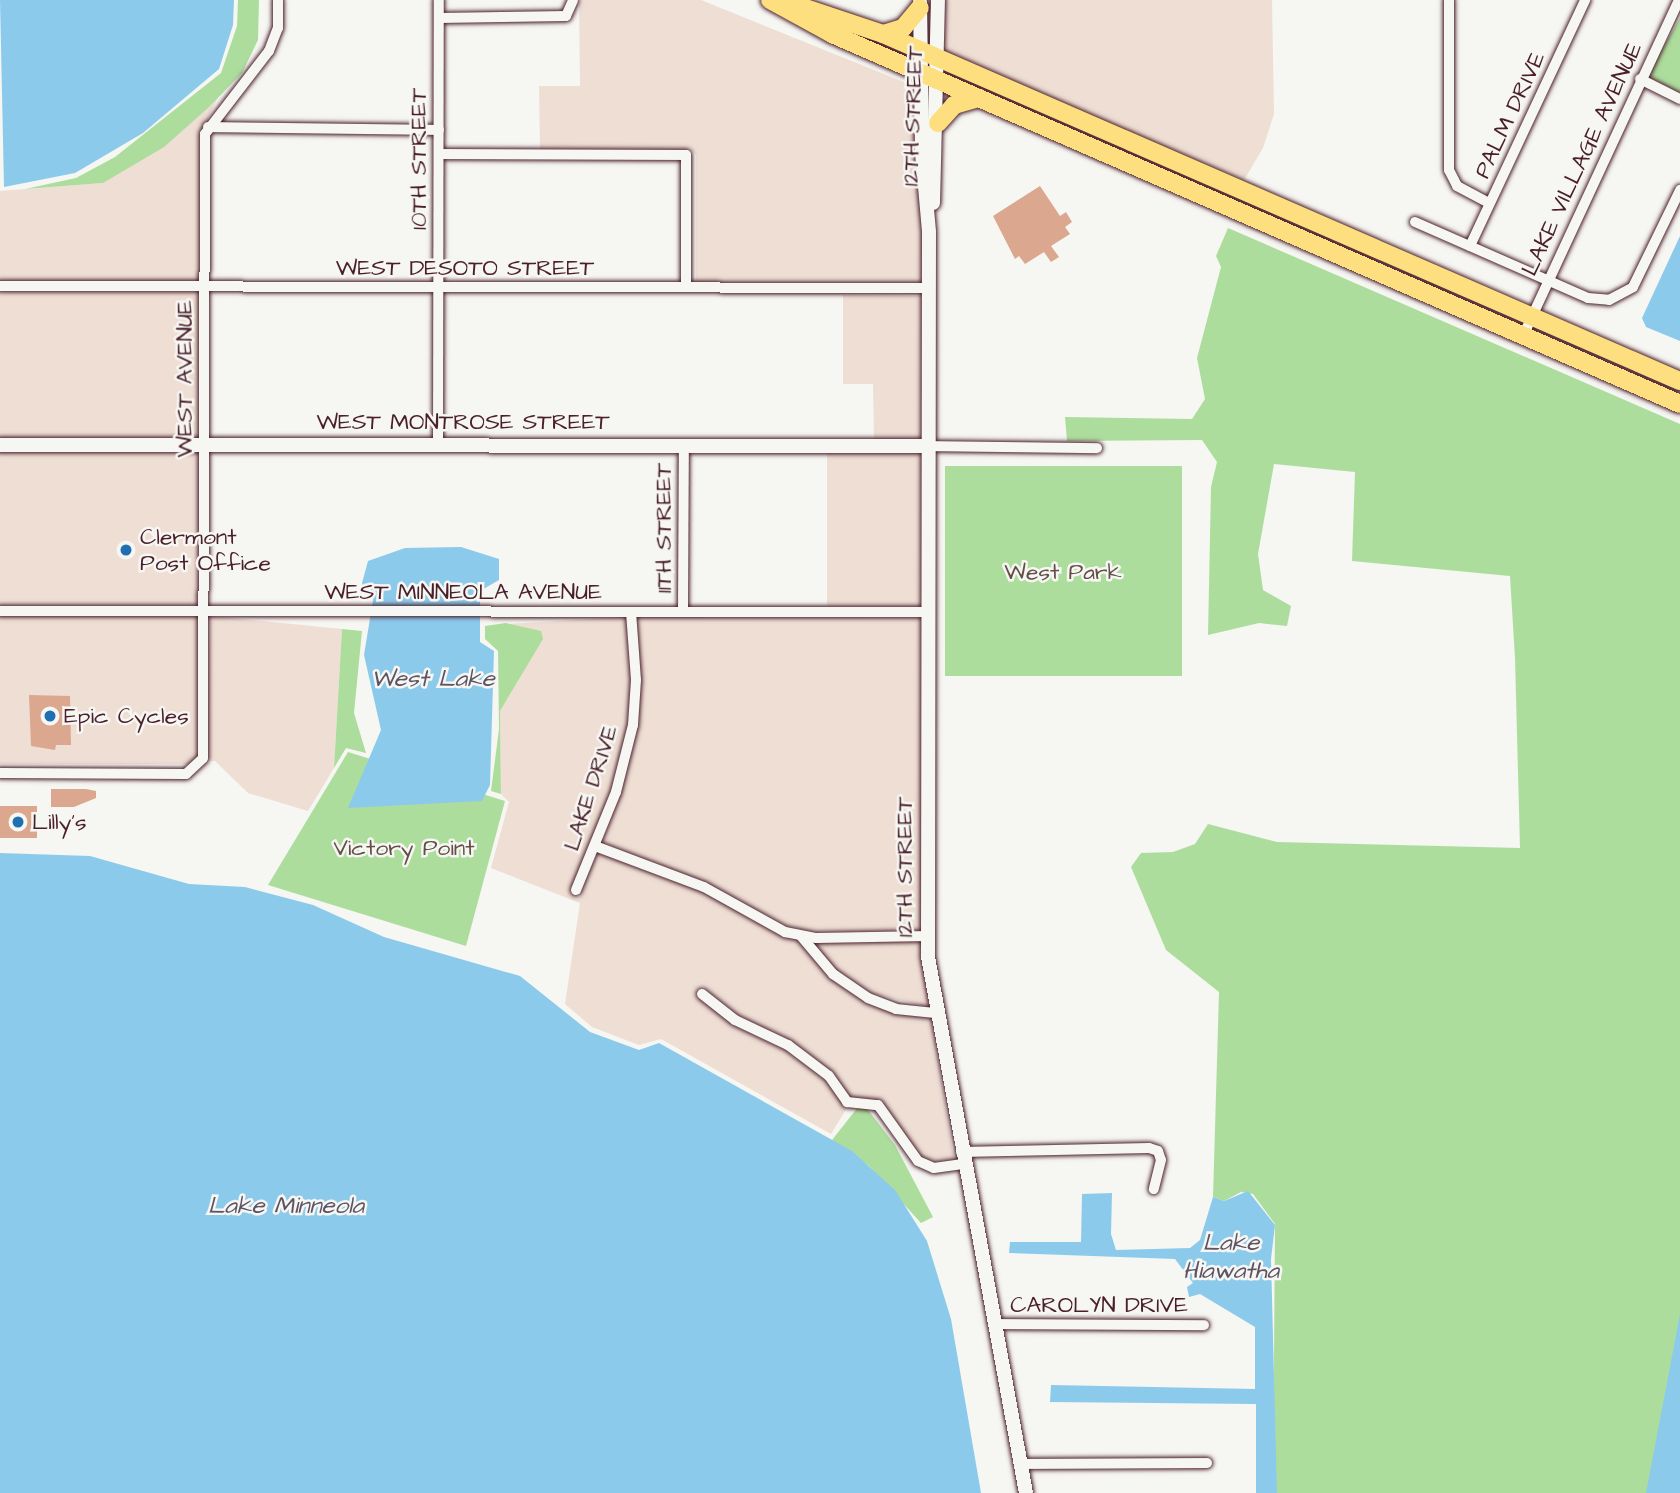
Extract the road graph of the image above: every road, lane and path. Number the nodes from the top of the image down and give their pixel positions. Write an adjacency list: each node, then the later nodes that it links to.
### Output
1 (278, 0): 21 (street)
2 (439, 0): 11 (street, 10TH STREET)
3 (573, 0): 11 (street)
4 (770, 0): 15 (highway)
5 (780, 0): 12 (highway)
6 (938, 0): 14 (main road, 12TH STREET)
7 (1449, 0): 27 (street)
8 (1585, 0): 27 (street, PALM DRIVE)
9 (1679, 0): 16 (street, LAKE VILLAGE AVENUE)
10 (920, 4): 12 (highway); 13 (main road, 12TH STREET)
11 (439, 18): 22 (street, 10TH STREET)
12 (883, 34): 13 (highway)
13 (920, 51): 14 (highway); 15 (main road, 12TH STREET)
14 (938, 58): 17 (main road, 12TH STREET); 37 (highway)
15 (920, 72): 17 (highway); 23 (main road, 12TH STREET)
16 (1640, 79): 19 (street); 31 (street, LAKE VILLAGE AVENUE)
17 (938, 80): 18 (highway); 20 (main road, 12TH STREET)
18 (979, 98): 20 (highway); 38 (highway)
19 (1680, 99)
20 (938, 123): 24 (main road, 12TH STREET)
21 (208, 127): 22 (street); 33 (street, WEST AVENUE)
22 (439, 130): 25 (street, 10TH STREET)
23 (922, 153): 24 (street); 29 (main road, 12TH STREET)
24 (938, 153): 29 (main road, 12TH STREET)
25 (439, 154): 34 (street); 35 (street, 10TH STREET)
26 (1680, 190): 31 (street)
27 (1489, 203): 30 (street, PALM DRIVE)
28 (1415, 222): 30 (street)
29 (929, 232): 36 (main road, 12TH STREET)
30 (1470, 246): 31 (street)
31 (1546, 281): 37 (street, LAKE VILLAGE AVENUE)
32 (0, 286): 33 (street, WEST DESOTO STREET)
33 (205, 287): 35 (street, WEST DESOTO STREET); 41 (street, WEST AVENUE)
34 (686, 287): 35 (street, WEST DESOTO STREET); 36 (street, WEST DESOTO STREET)
35 (438, 288): 43 (street, 10TH STREET)
36 (929, 288): 45 (main road, 12TH STREET)
37 (1531, 316): 38 (street, LAKE VILLAGE AVENUE); 39 (highway)
38 (1523, 335): 40 (highway)
39 (1680, 381)
40 (1680, 404)
41 (204, 444): 42 (main road, WEST MONTROSE STREET); 43 (main road, WEST MONTROSE STREET); 47 (street, WEST AVENUE)
42 (0, 445)
43 (438, 445): 44 (main road, WEST MONTROSE STREET)
44 (684, 445): 45 (main road, WEST MONTROSE STREET); 50 (street, 11TH STREET)
45 (926, 446): 46 (street); 51 (main road, 12TH STREET)
46 (1097, 448)
47 (205, 610): 48 (street, WEST MINNEOLA AVENUE); 49 (street, WEST MINNEOLA AVENUE); 52 (street, WEST AVENUE)
48 (0, 611)
49 (631, 612): 50 (street, WEST MINNEOLA AVENUE); 53 (street, LAKE DRIVE)
50 (682, 612): 51 (street, WEST MINNEOLA AVENUE)
51 (927, 612): 56 (main road, 12TH STREET)
52 (0, 774)
53 (595, 846): 54 (street, LAKE DRIVE); 55 (street)
54 (576, 890)
55 (801, 936): 56 (street); 58 (street)
56 (928, 936): 58 (main road, 12TH STREET)
57 (702, 994): 59 (street)
58 (935, 1013): 59 (main road, 12TH STREET)
59 (962, 1158): 60 (street); 61 (main road, 12TH STREET)
60 (1154, 1189)
61 (993, 1324): 62 (street, CAROLYN DRIVE); 64 (main road, 12TH STREET)
62 (1204, 1325)
63 (1207, 1463): 64 (street)
64 (1020, 1464): 65 (main road, 12TH STREET)
65 (1026, 1493)

